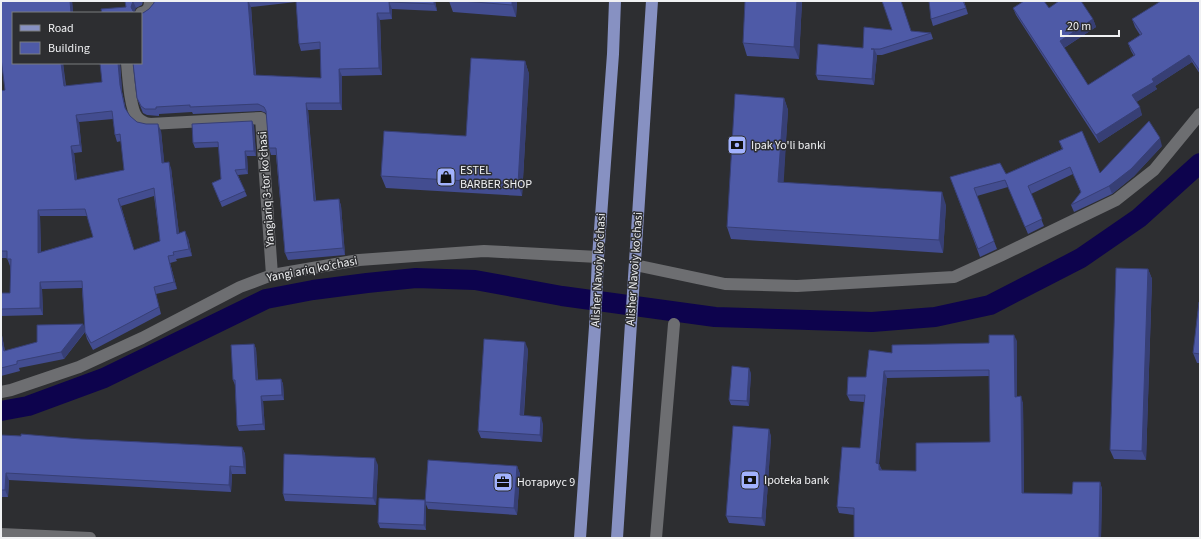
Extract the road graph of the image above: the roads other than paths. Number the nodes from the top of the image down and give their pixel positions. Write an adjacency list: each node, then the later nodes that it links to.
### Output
1 (150, 1): 4 (street)
2 (615, 1): 7 (main road, Alisher Navoiy koʻchasi)
3 (652, 1): 8 (main road, Alisher Navoiy ko'chasi)
4 (142, 13)
5 (127, 64): 9 (street, Yangiariq 3-tor koʻchasi)
6 (1200, 114): 8 (street)
7 (598, 263): 9 (street, Yangi ariq ko‘chasi); 14 (main road, Alisher Navoiy koʻchasi)
8 (634, 271): 15 (main road, Alisher Navoiy ko'chasi)
9 (272, 275): 11 (street, Yangi ariq ko‘chasi)
10 (674, 324): 16 (street)
11 (1, 392)
12 (1, 534): 13 (street)
13 (90, 538)
14 (580, 538)
15 (617, 538)
16 (656, 538)

